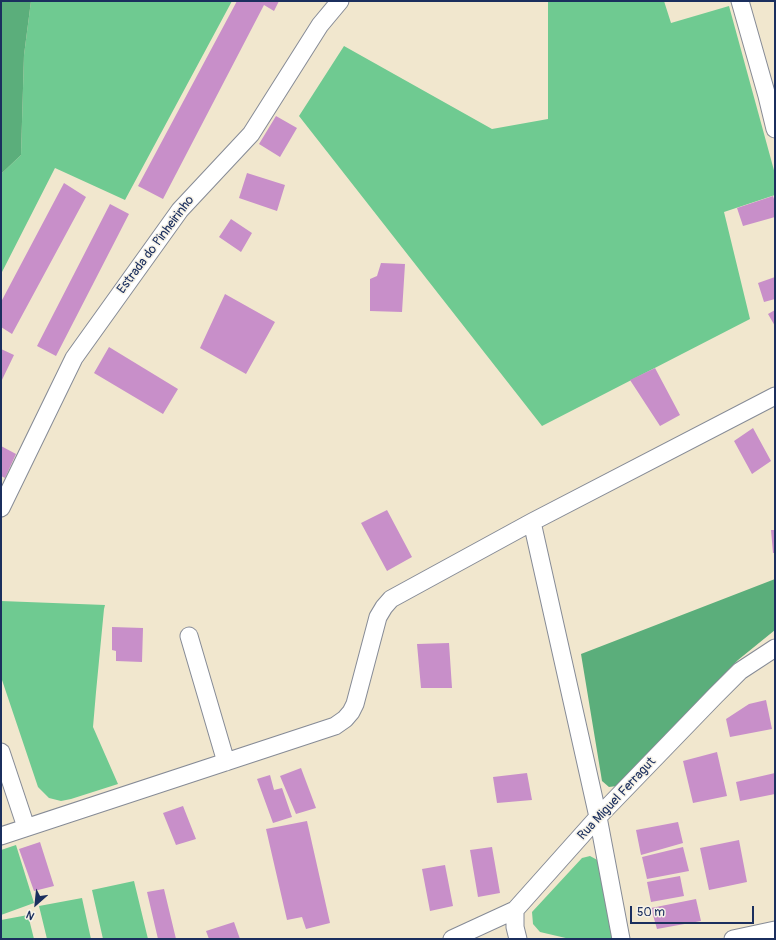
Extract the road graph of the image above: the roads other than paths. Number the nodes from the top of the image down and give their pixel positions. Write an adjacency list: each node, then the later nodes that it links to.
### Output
1 (340, 1): 5 (street, Estrada do Pinheirinho)
2 (740, 1): 3 (street)
3 (775, 129)
4 (775, 396): 6 (street)
5 (1, 508)
6 (532, 522): 10 (street); 11 (street)
7 (189, 636): 10 (street)
8 (775, 648): 11 (street, Rua Miguel Ferragut)
9 (1, 752): 12 (street)
10 (226, 762): 12 (street)
11 (598, 817): 14 (street, Rua Miguel Ferragut); 18 (street)
12 (26, 827): 13 (street)
13 (1, 836)
14 (515, 910): 16 (street, Rua Miguel Ferragut); 17 (street)
15 (775, 930): 19 (street)
16 (452, 939)
17 (518, 939)
18 (621, 939)
19 (733, 939)

